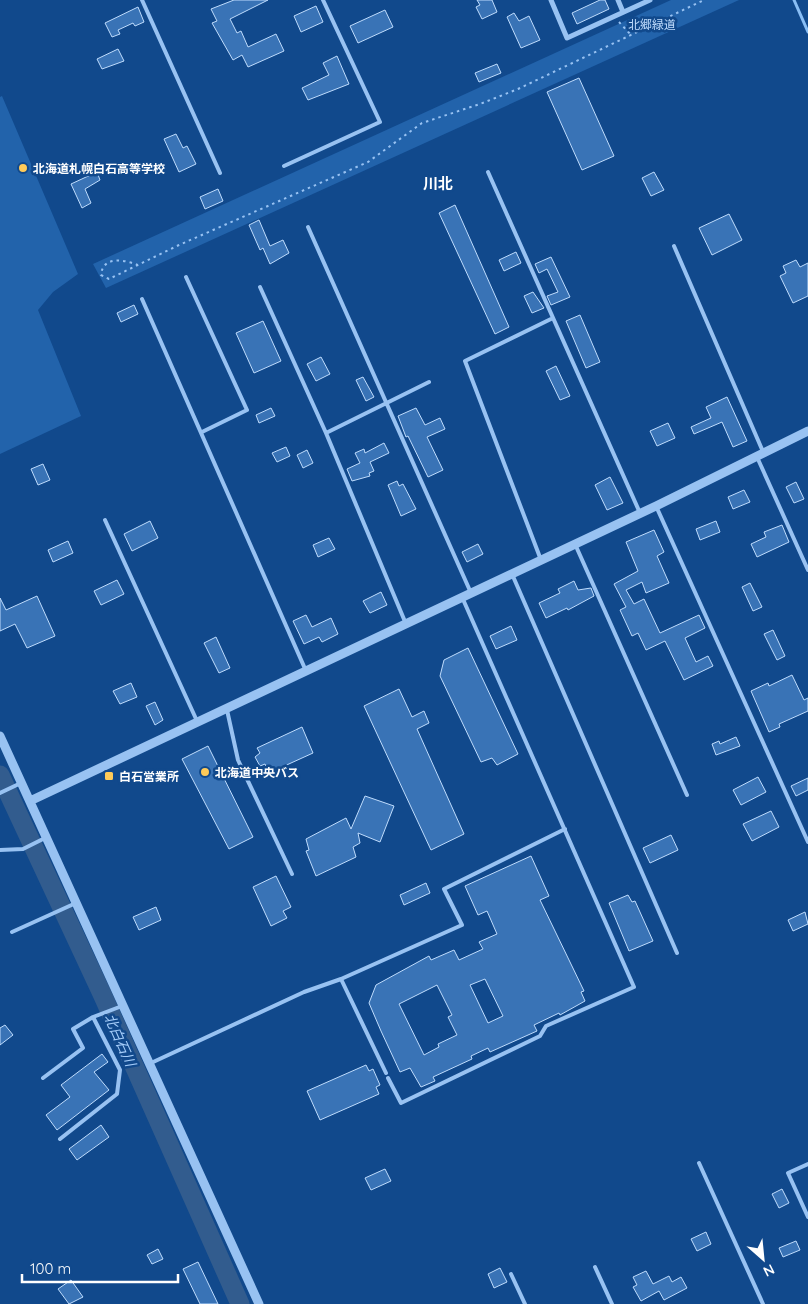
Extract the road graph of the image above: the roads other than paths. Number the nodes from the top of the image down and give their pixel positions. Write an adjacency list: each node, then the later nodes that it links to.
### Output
1 (142, 0): 9 (lane)
2 (323, 0): 7 (lane)
3 (551, 0): 6 (street)
4 (618, 0): 6 (street)
5 (650, 0): 6 (street)
6 (623, 12)
7 (284, 166)
8 (488, 172): 15 (lane)
9 (220, 173)
10 (308, 227): 17 (lane)
11 (674, 246): 21 (lane)
12 (186, 277): 19 (lane)
13 (260, 287): 20 (lane)
14 (142, 299): 19 (lane)
15 (553, 318): 23 (lane); 26 (lane)
16 (429, 382): 17 (lane)
17 (387, 403): 20 (lane); 29 (lane)
18 (808, 431): 21 (street)
19 (202, 432): 31 (lane)
20 (326, 433): 30 (lane)
21 (760, 455): 22 (street); 27 (lane)
22 (656, 506): 23 (street); 41 (lane)
23 (640, 513): 25 (street)
24 (105, 520): 33 (lane)
25 (575, 544): 26 (street); 37 (lane)
26 (541, 560): 28 (street)
27 (808, 570)
28 (512, 574): 29 (street); 46 (lane)
29 (466, 595): 30 (street); 39 (lane)
30 (406, 624): 31 (street)
31 (306, 671): 32 (street)
32 (227, 709): 33 (street); 43 (lane)
33 (198, 722): 38 (street)
34 (0, 736): 35 (street)
35 (18, 785): 36 (lane); 38 (street)
36 (0, 793)
37 (687, 796)
38 (30, 802): 40 (street)
39 (565, 830): 47 (lane); 47 (lane)
40 (43, 839): 42 (lane); 44 (street)
41 (808, 842)
42 (0, 850)
43 (292, 874)
44 (72, 904): 45 (lane); 48 (street)
45 (12, 932)
46 (677, 953)
47 (341, 979): 50 (lane)
48 (119, 1007): 49 (lane); 50 (street)
49 (93, 1016): 51 (lane); 52 (lane)
50 (148, 1064): 58 (street)
51 (43, 1078)
52 (60, 1139)
53 (699, 1163): 61 (lane)
54 (808, 1164): 55 (lane)
55 (808, 1217)
56 (595, 1267): 60 (lane)
57 (511, 1274): 59 (lane)
58 (258, 1304)
59 (524, 1304)
60 (612, 1304)
61 (764, 1304)

